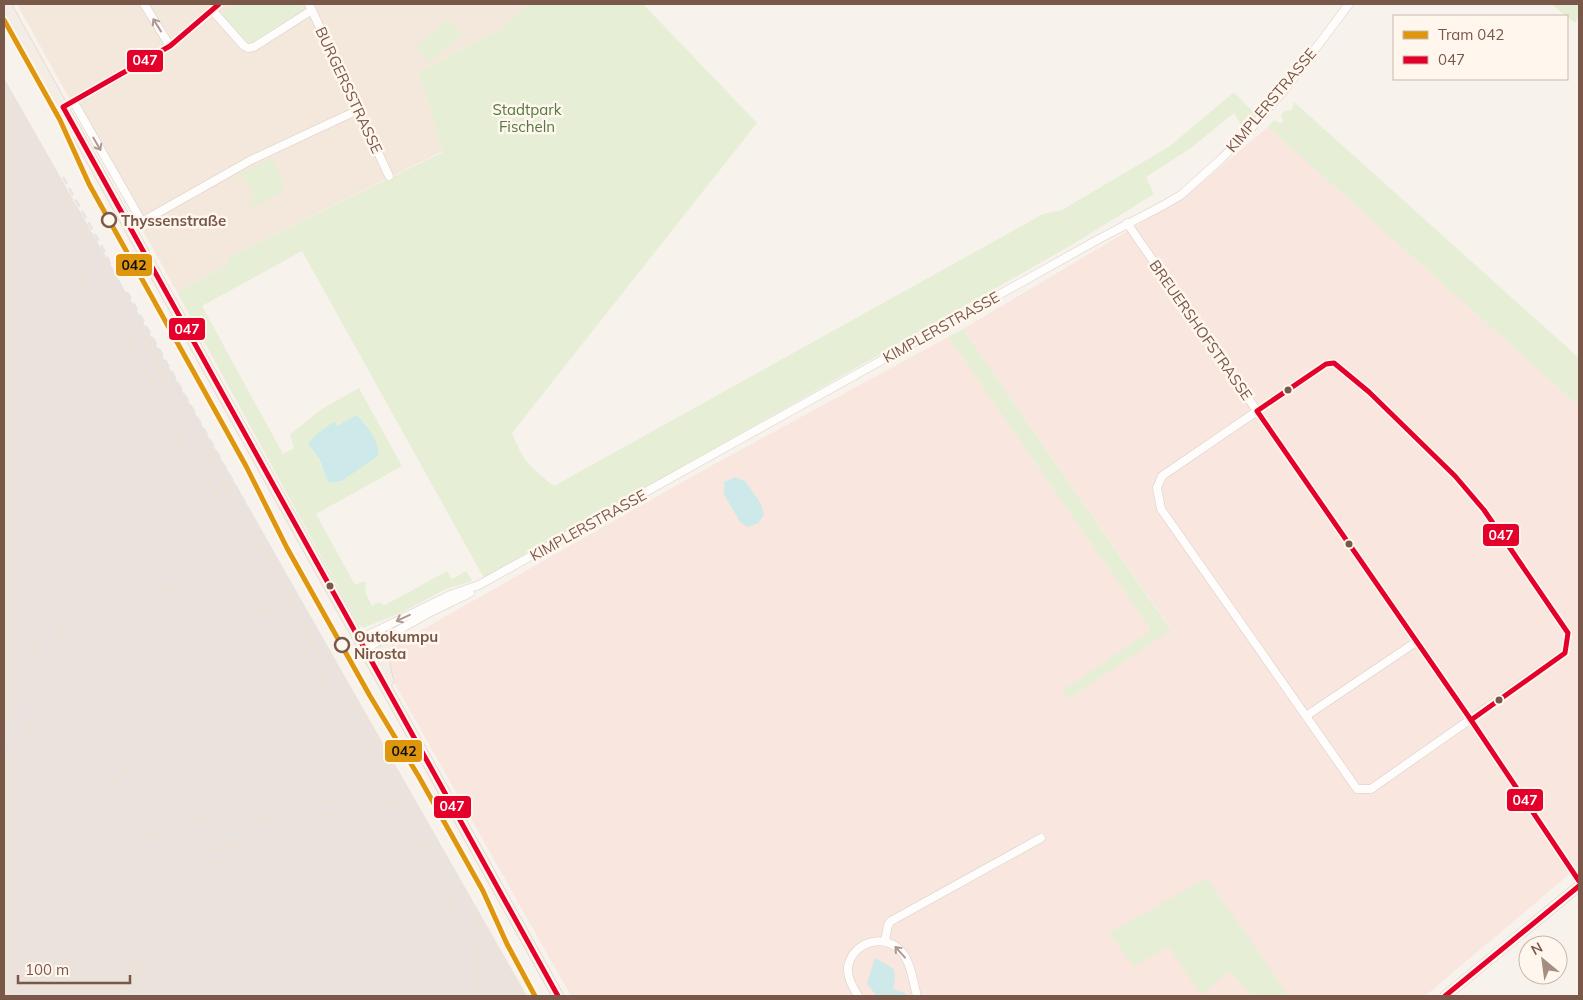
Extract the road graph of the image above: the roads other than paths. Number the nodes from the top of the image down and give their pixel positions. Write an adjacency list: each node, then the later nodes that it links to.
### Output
1 (5, 4): 8 (main road)
2 (144, 4): 7 (street, one-way to 2)
3 (219, 4): 6 (street)
4 (1349, 4): 12 (street, KIMPLERSTRASSE)
5 (310, 7): 6 (street); 9 (street, BURGERSSTRASSE)
6 (212, 10): 7 (street)
7 (170, 46): 8 (street)
8 (68, 104): 11 (street, one-way to 11); 13 (main road)
9 (358, 110): 10 (street, BURGERSSTRASSE); 11 (street)
10 (389, 176)
11 (142, 222): 13 (street)
12 (1127, 223): 14 (street, BREUERSHOFSTRASSE); 15 (street, KIMPLERSTRASSE)
13 (131, 228): 18 (main road)
14 (1257, 411): 17 (street, BREUERSHOFSTRASSE); 20 (street); 21 (street)
15 (479, 586): 16 (street, KIMPLERSTRASSE); 18 (street, KIMPLERSTRASSE, one-way to 18)
16 (392, 634): 18 (street, KIMPLERSTRASSE); 19 (main road)
17 (1416, 642): 20 (street); 21 (street, BREUERSHOFSTRASSE)
18 (362, 644): 19 (main road)
19 (392, 698): 26 (main road)
20 (1306, 716): 21 (street)
21 (1471, 720): 23 (street, BREUERSHOFSTRASSE)
22 (1041, 838): 25 (street)
23 (1579, 881)
24 (1579, 886): 29 (main road)
25 (885, 942): 27 (street); 28 (street, one-way to 25)
26 (558, 996)
27 (858, 996)
28 (917, 996)
29 (1445, 996)

